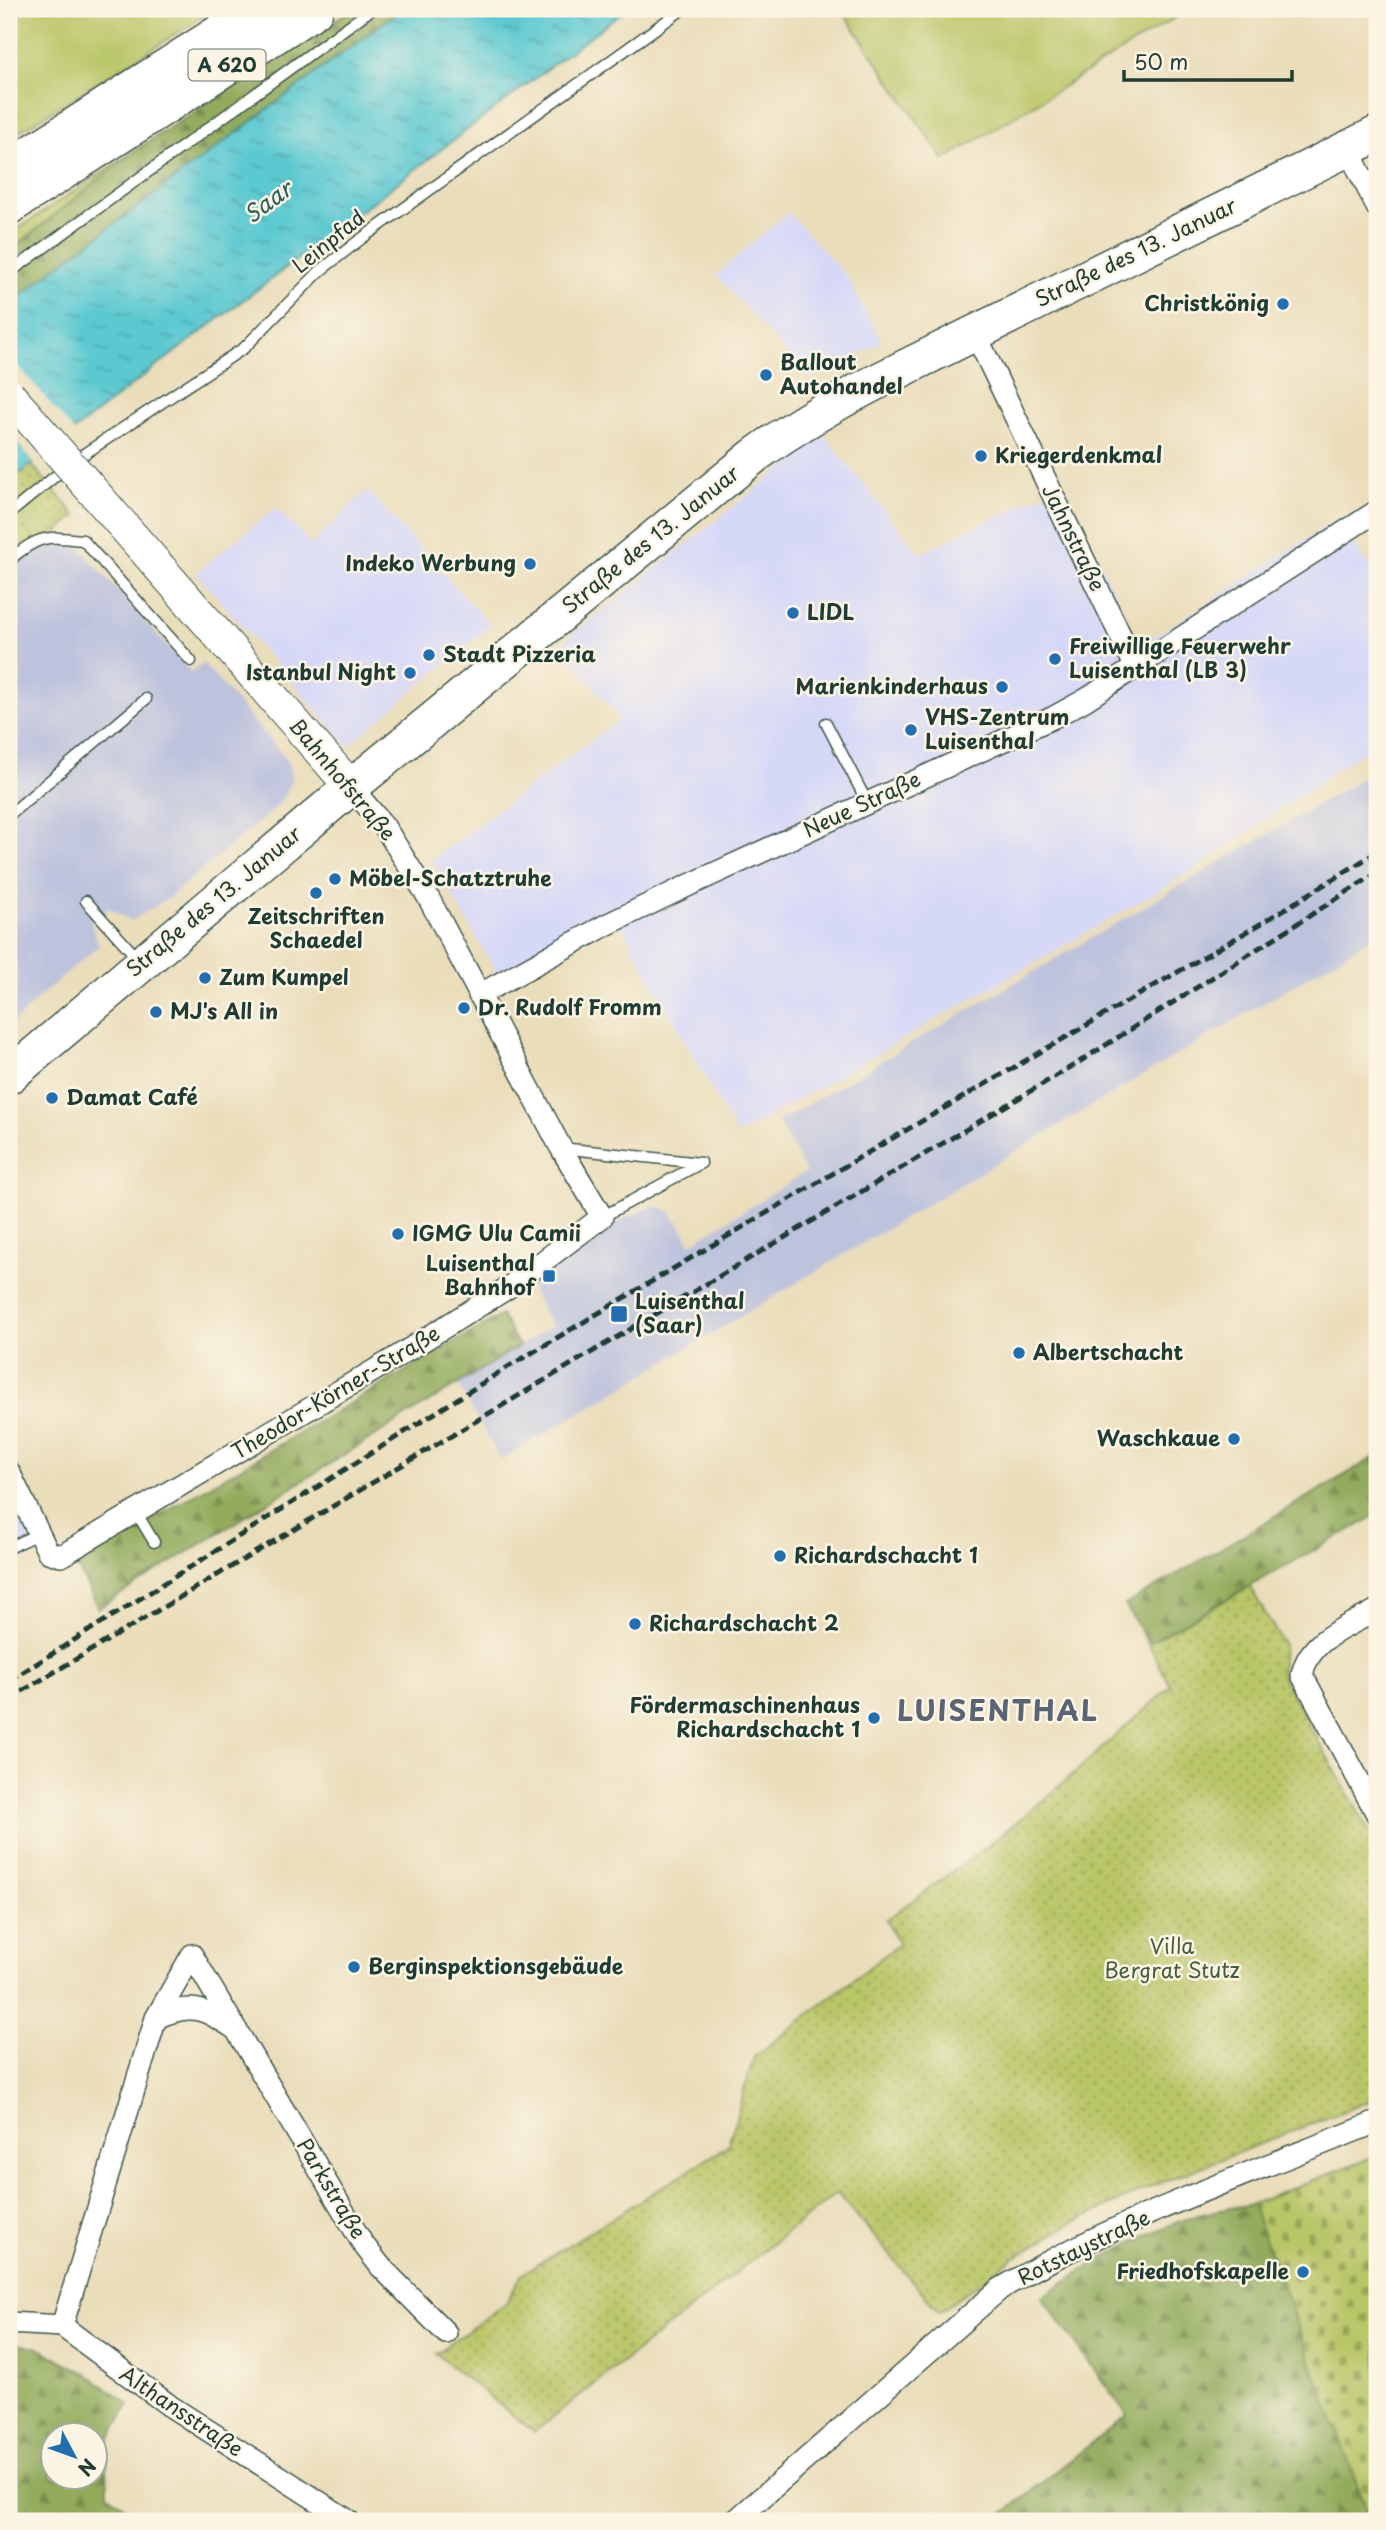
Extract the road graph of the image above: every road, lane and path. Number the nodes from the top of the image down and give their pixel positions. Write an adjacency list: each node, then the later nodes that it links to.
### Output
1 (260, 9): 6 (highway, A 620)
2 (314, 9): 7 (highway, A 620)
3 (372, 9): 9 (lane)
4 (683, 9): 13 (lane, Leinpfad)
5 (1363, 141): 8 (street); 10 (main road, Straße des 13. Januar)
6 (9, 169)
7 (9, 205)
8 (1377, 207)
9 (9, 273)
10 (975, 333): 16 (street, Jahnstraße); 19 (main road, Straße des 13. Januar)
11 (9, 395): 19 (main road, Bahnhofstraße, bridge)
12 (1377, 511): 16 (street, Neue Straße)
13 (9, 514)
14 (9, 560): 15 (lane)
15 (191, 661)
16 (1136, 668): 20 (street, Neue Straße)
17 (146, 699): 21 (lane)
18 (826, 723): 20 (lane)
19 (351, 787): 23 (main road, Straße des 13. Januar); 24 (street, Bahnhofstraße)
20 (867, 802): 24 (street, Neue Straße)
21 (9, 815)
22 (86, 901): 23 (lane)
23 (142, 963): 25 (main road, Straße des 13. Januar)
24 (479, 995): 26 (street, Bahnhofstraße)
25 (9, 1076)
26 (561, 1148): 27 (street, Bahnhofstraße); 27 (lane)
27 (602, 1217): 29 (street, Theodor-Körner-Straße)
28 (9, 1472): 30 (street)
29 (136, 1512): 30 (street, Theodor-Körner-Straße); 31 (lane)
30 (39, 1533): 32 (lane)
31 (154, 1542)
32 (9, 1548)
33 (1377, 1610): 34 (street)
34 (1369, 1779): 35 (street)
35 (1377, 1814)
36 (156, 2018): 37 (street, Parkstraße); 37 (street, Parkstraße); 40 (street, Parkstraße)
37 (236, 2029): 41 (street, Parkstraße)
38 (1377, 2122): 43 (street, Rotstaystraße)
39 (9, 2323): 40 (street)
40 (62, 2326): 42 (street, Althansstraße)
41 (446, 2333)
42 (349, 2521)
43 (735, 2521)

